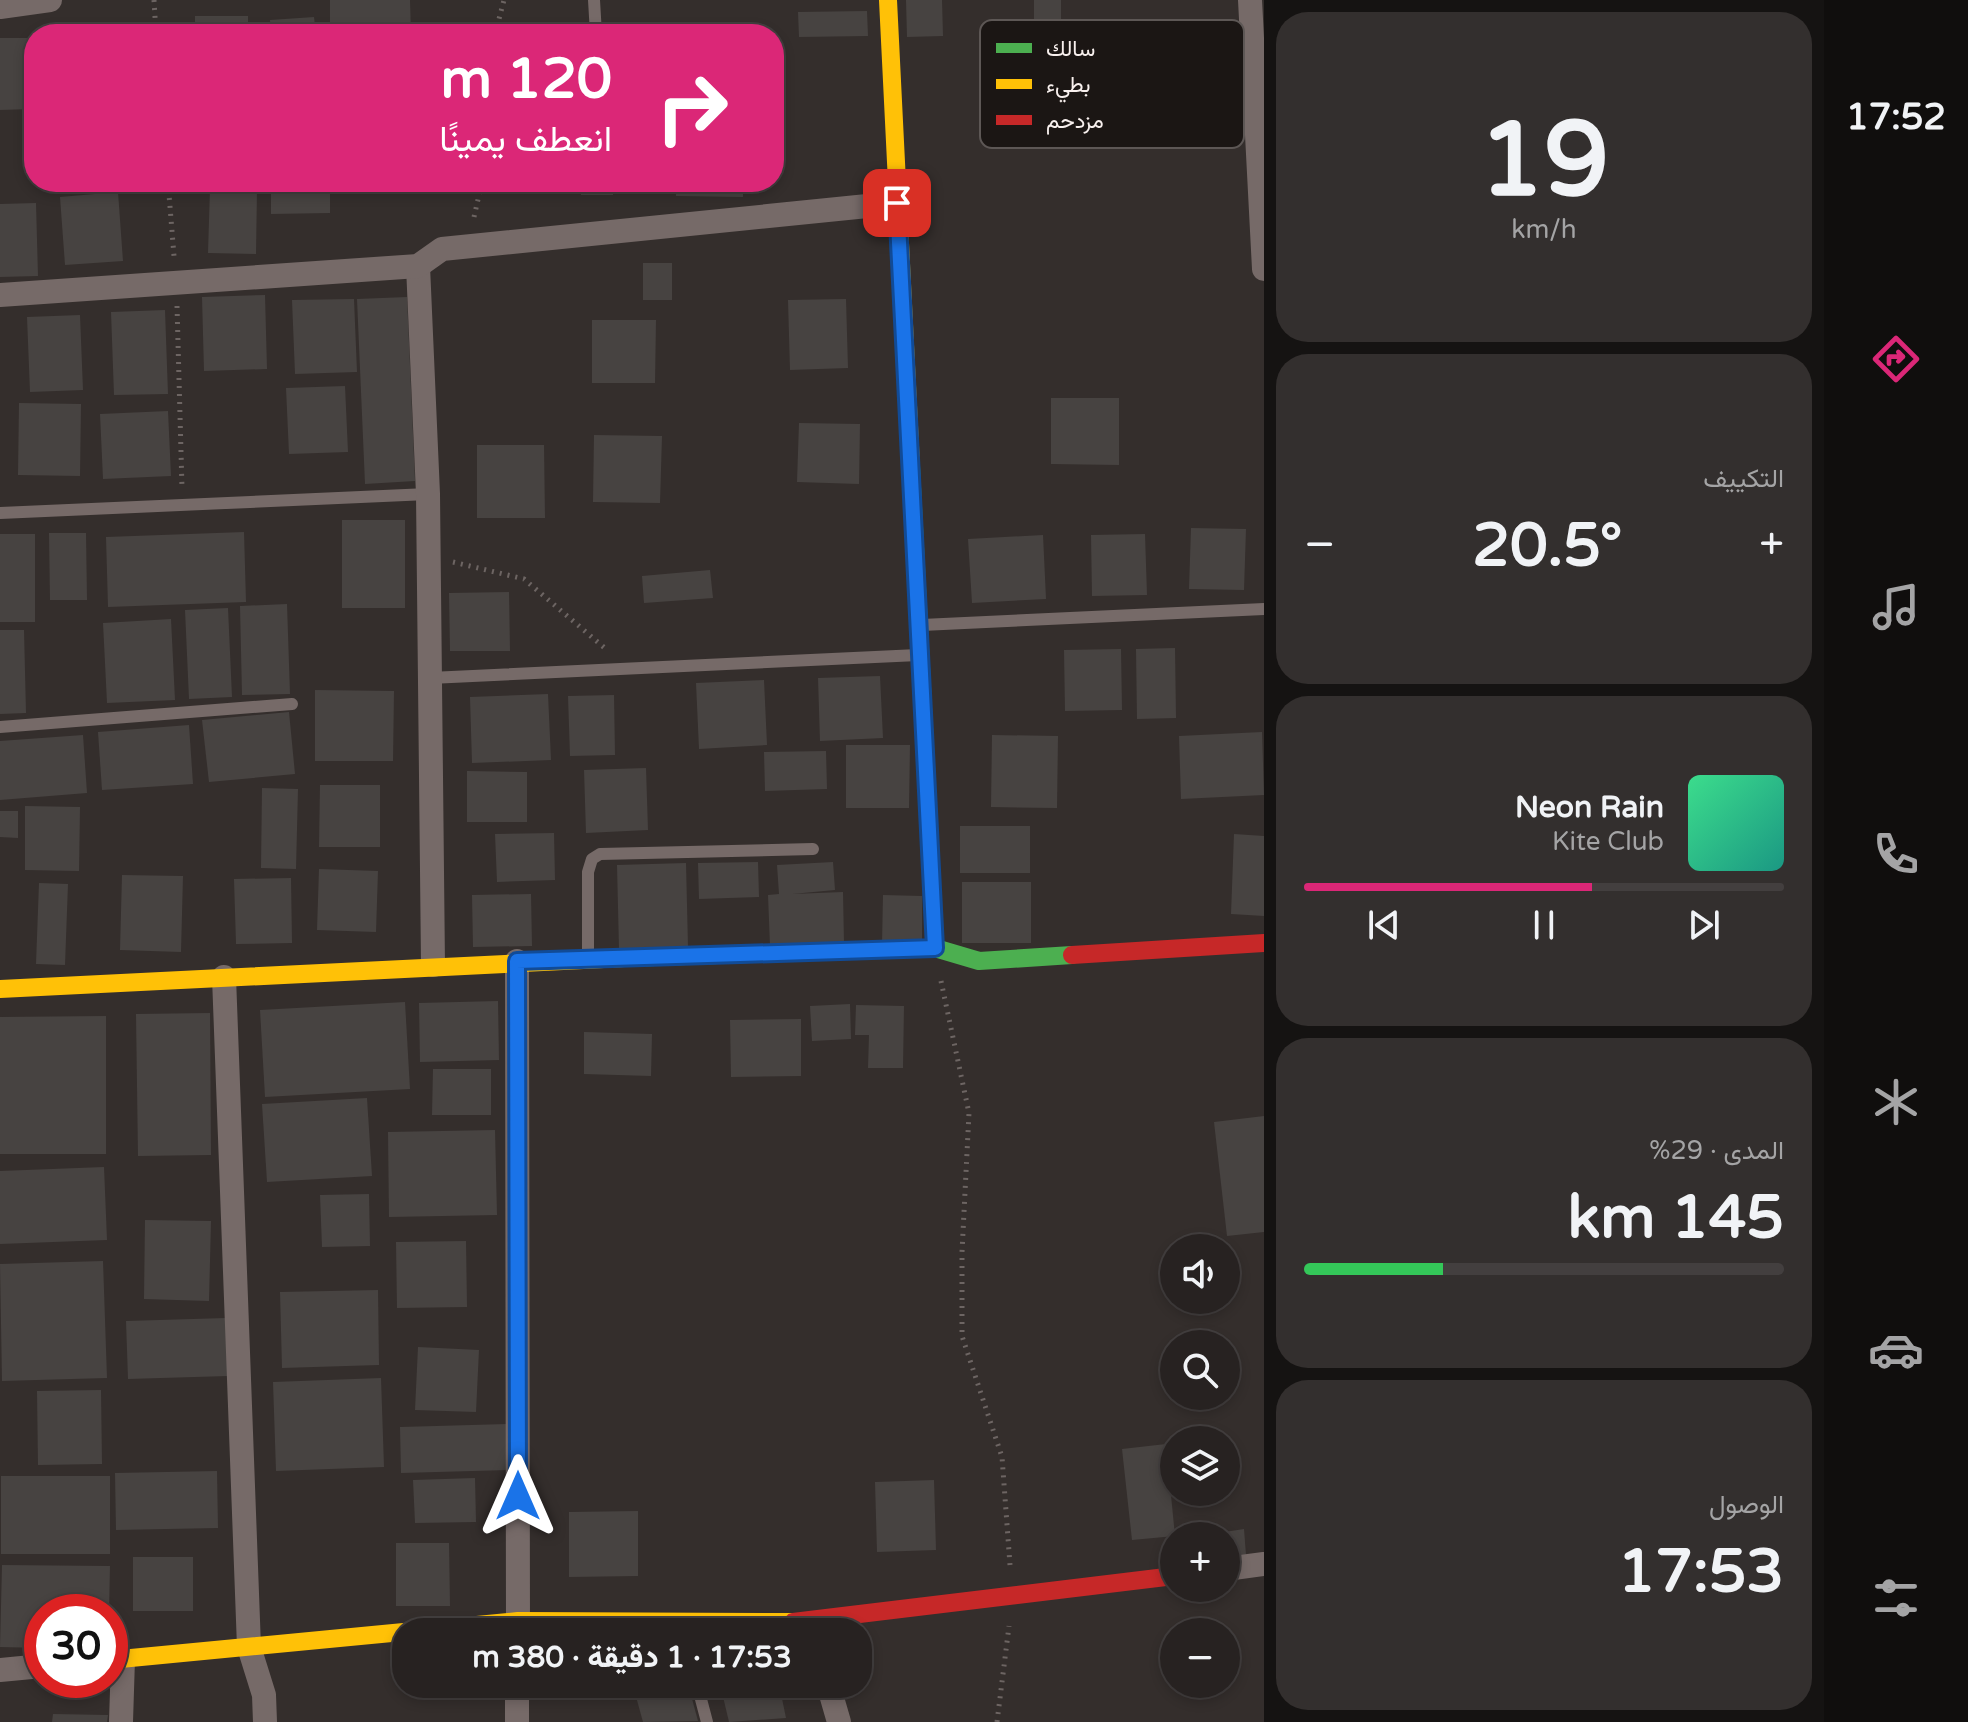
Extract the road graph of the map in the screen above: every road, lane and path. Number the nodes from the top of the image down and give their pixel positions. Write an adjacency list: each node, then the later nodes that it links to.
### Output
1 (50, 0): 7 (street)
2 (154, 0): 8 (path)
3 (504, 0): 9 (path)
4 (594, 0): 10 (lane)
5 (888, 0): 12 (street)
6 (1250, 0): 13 (street)
7 (0, 7)
8 (155, 24)
9 (498, 24)
10 (595, 24)
11 (169, 192): 16 (path)
12 (897, 203): 14 (street); 23 (street)
13 (1263, 240): 15 (street)
14 (418, 266): 16 (street); 18 (street)
15 (1264, 269)
16 (176, 283): 17 (street); 19 (path)
17 (0, 295)
18 (428, 494): 19 (lane); 21 (street)
19 (182, 505): 20 (lane)
20 (0, 513)
21 (429, 558): 25 (path); 26 (street)
22 (1264, 609): 23 (lane)
23 (918, 626): 24 (street)
24 (920, 655): 25 (lane); 31 (street)
25 (631, 668): 26 (lane)
26 (430, 678): 34 (street)
27 (292, 704): 28 (lane)
28 (0, 727)
29 (813, 849): 32 (lane)
30 (1264, 943): 31 (street)
31 (935, 948): 32 (street); 40 (path)
32 (588, 959): 33 (street)
33 (517, 961): 34 (street); 41 (street)
34 (433, 965): 35 (street)
35 (224, 977): 36 (street); 44 (street)
36 (0, 989)
37 (1264, 1564): 38 (street)
38 (1240, 1567)
39 (1160, 1578): 40 (street)
40 (1012, 1596): 42 (street); 57 (path)
41 (518, 1618)
42 (869, 1618)
43 (392, 1636): 44 (street)
44 (249, 1647): 45 (street); 53 (street)
45 (128, 1659)
46 (24, 1668): 47 (street)
47 (0, 1670)
48 (119, 1698): 52 (street)
49 (517, 1698): 54 (street)
50 (701, 1698): 55 (lane)
51 (832, 1698): 56 (street)
52 (121, 1722)
53 (265, 1722)
54 (517, 1722)
55 (707, 1722)
56 (839, 1722)
57 (997, 1722)

